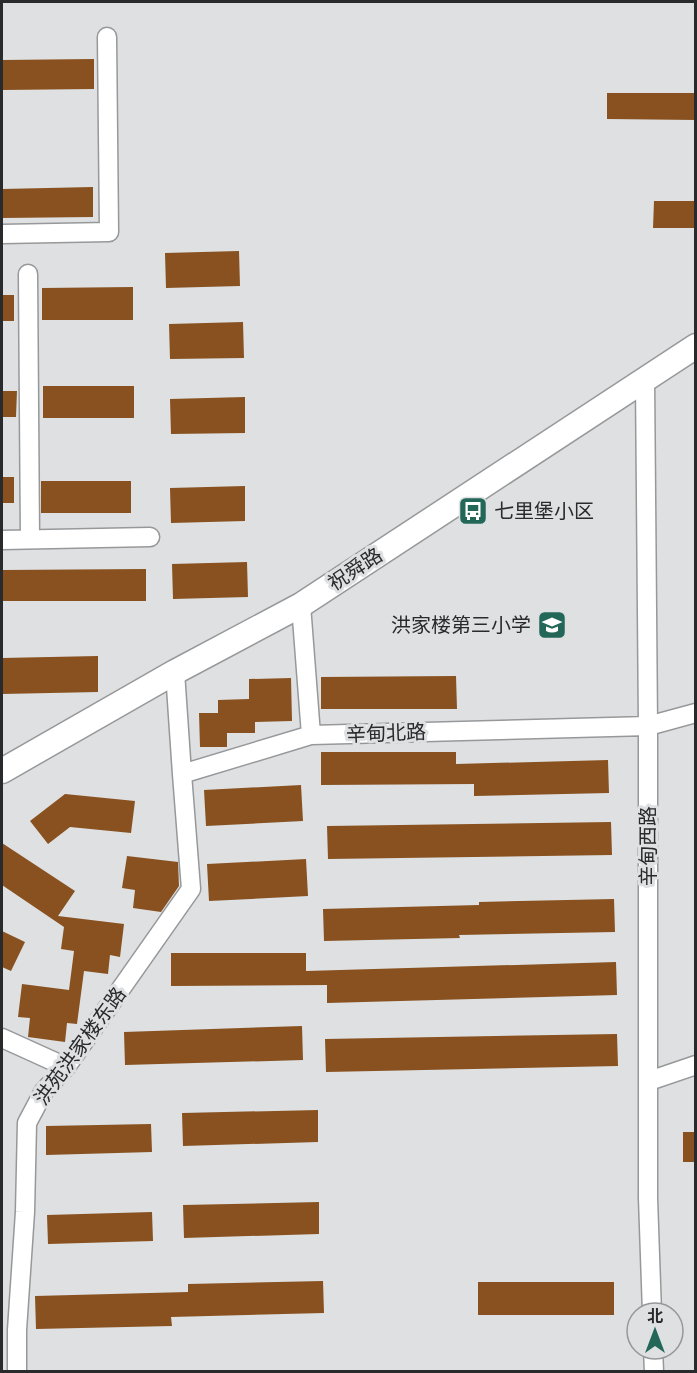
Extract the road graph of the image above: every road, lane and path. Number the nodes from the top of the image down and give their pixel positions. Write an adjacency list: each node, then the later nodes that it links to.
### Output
1 (107, 37): 2 (street)
2 (2, 234)
3 (28, 274): 7 (street)
4 (696, 346): 5 (main road, 祝舜路)
5 (645, 379): 9 (main road, 祝舜路); 12 (street, 辛甸西路)
6 (150, 537): 7 (street)
7 (30, 539): 8 (street)
8 (2, 540)
9 (301, 605): 10 (main road, 祝舜路); 13 (street)
10 (175, 672): 14 (main road, 祝舜路); 15 (street)
11 (696, 713): 12 (street, 辛甸北路)
12 (648, 726): 13 (street, 辛甸北路); 19 (street, 辛甸西路)
13 (311, 735): 15 (street, 辛甸北路)
14 (2, 771)
15 (182, 774): 18 (street, 洪苑洪家楼东路)
16 (2, 1038): 18 (street)
17 (696, 1065): 19 (street)
18 (66, 1067): 21 (street, 洪苑洪家楼东路)
19 (649, 1081): 20 (street, 辛甸西路)
20 (652, 1301)
21 (17, 1371)

